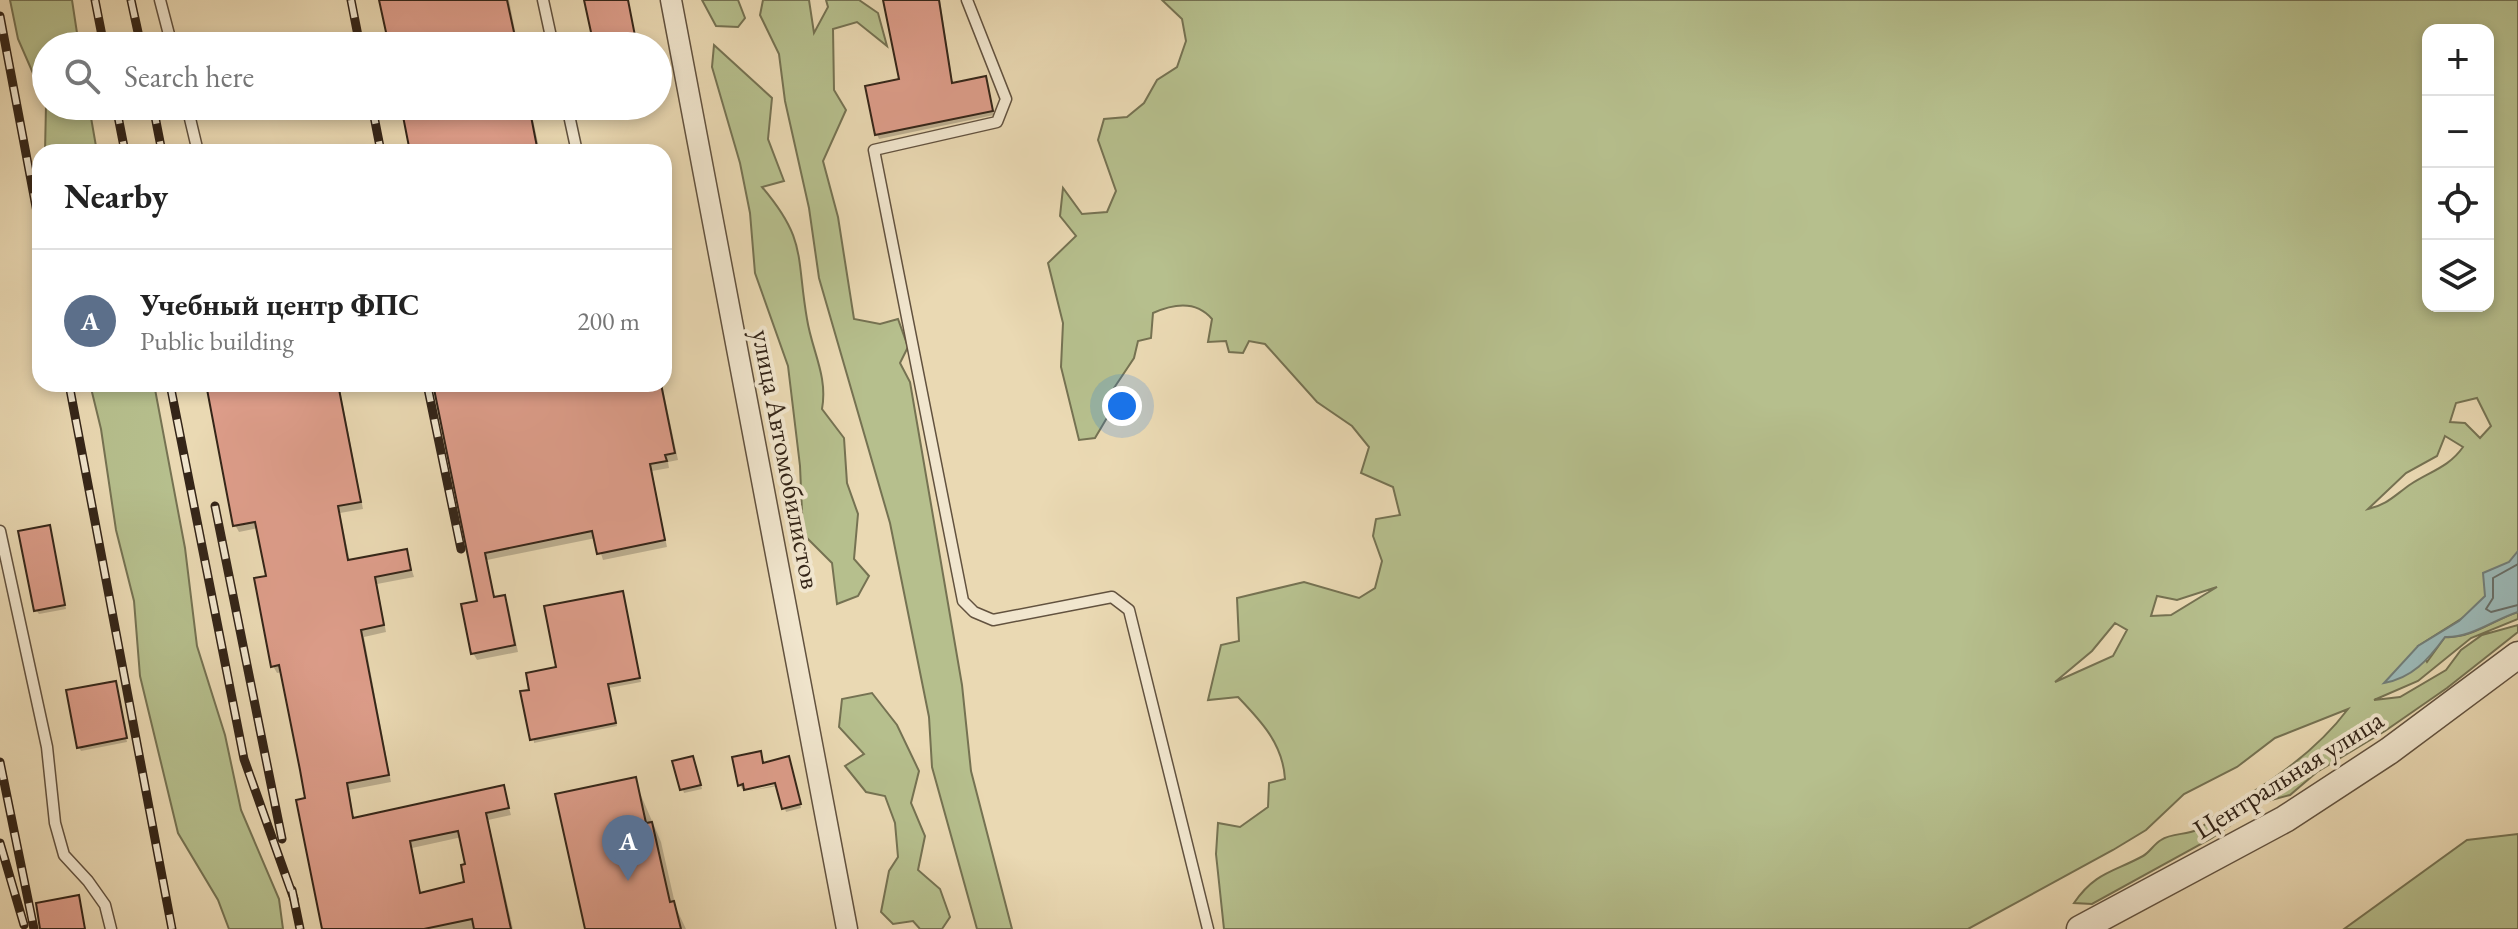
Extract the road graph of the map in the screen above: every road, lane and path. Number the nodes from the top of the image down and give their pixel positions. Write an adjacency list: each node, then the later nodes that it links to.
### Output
1 (160, 0): 5 (lane)
2 (543, 0): 6 (lane)
3 (671, 0): 14 (street, улица Автомобилистов)
4 (967, 0): 15 (lane)
5 (168, 32)
6 (550, 32)
7 (190, 120): 9 (lane)
8 (570, 120): 10 (lane)
9 (196, 144)
10 (575, 144)
11 (0, 531): 13 (lane)
12 (2518, 655): 16 (street, Центральная улица)
13 (111, 929)
14 (847, 929)
15 (1208, 929)
16 (2080, 929)

